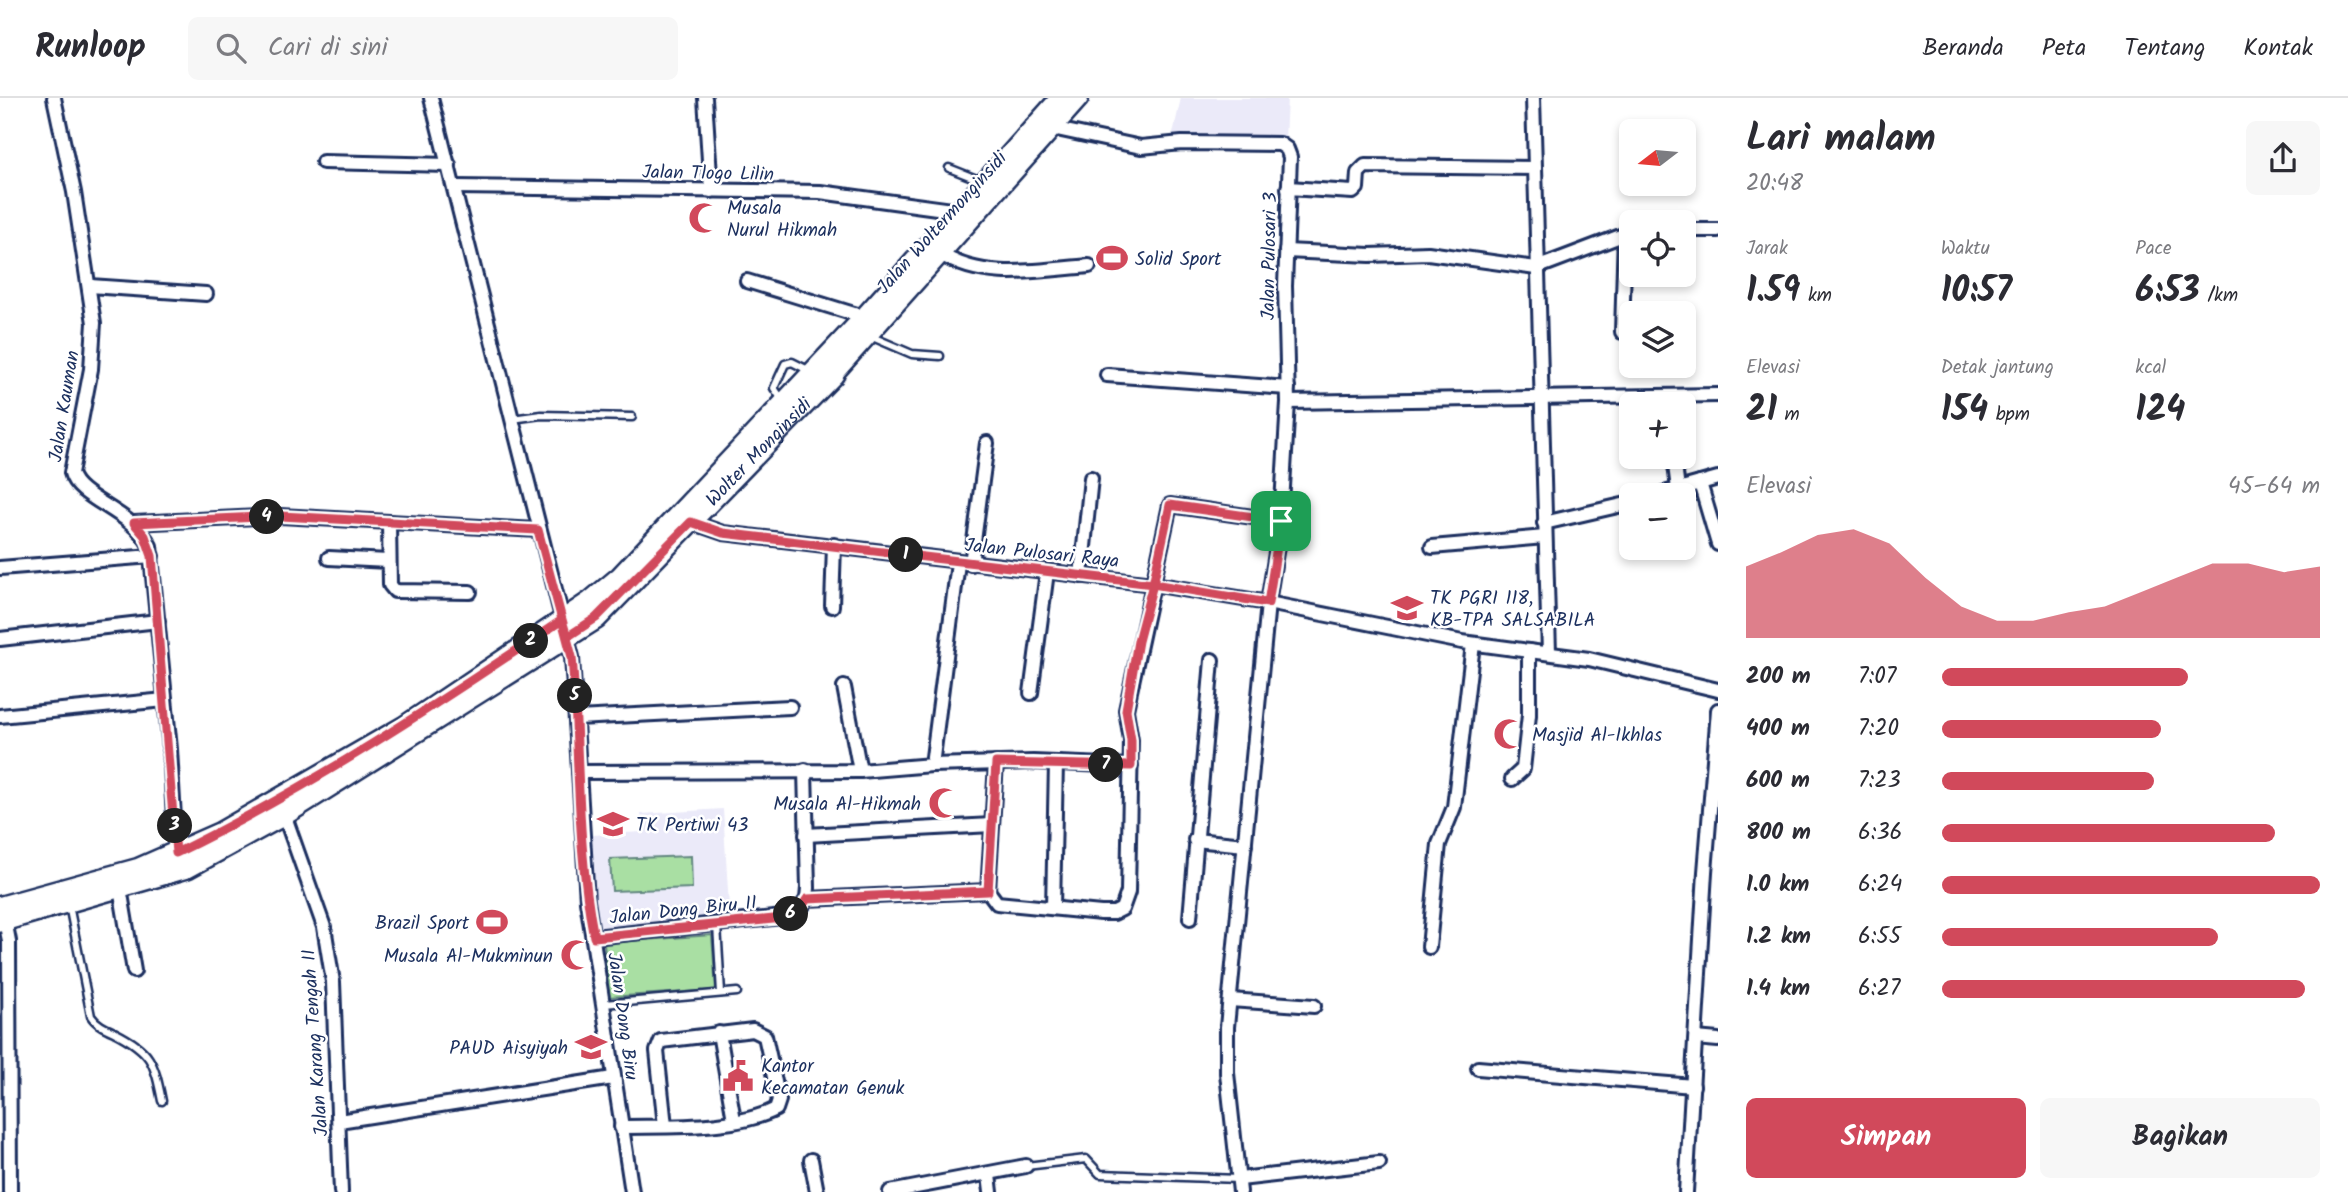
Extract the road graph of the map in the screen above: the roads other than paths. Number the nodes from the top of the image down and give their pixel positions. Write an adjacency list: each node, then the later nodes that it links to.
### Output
1 (54, 98): 25 (street, Jalan Kauman)
2 (431, 98): 9 (street, Jalan Dong Biru)
3 (705, 98): 15 (street)
4 (1060, 98): 12 (main road, Jalan Woltermonginsidi)
5 (1079, 98): 7 (main road, Jalan Woltermonginsidi)
6 (1533, 98): 11 (street)
7 (1052, 128): 12 (main road, Jalan Woltermonginsidi); 14 (street, Jalan Pulosari 3)
8 (323, 162): 9 (street)
9 (449, 165): 13 (street, Jalan Dong Biru)
10 (949, 169): 12 (lane)
11 (1534, 169): 14 (street); 23 (street)
12 (992, 186): 16 (main road, Jalan Woltermonginsidi); 21 (main road, Jalan Woltermonginsidi)
13 (454, 187): 15 (street, Jalan Tlogo Lilin); 37 (street, Jalan Dong Biru)
14 (1289, 188): 20 (street, Jalan Pulosari 3)
15 (710, 191): 16 (street, Jalan Tlogo Lilin)
16 (959, 211): 27 (main road, Jalan Woltermonginsidi)
17 (1696, 230): 18 (street)
18 (1718, 230)
19 (1619, 236): 23 (street)
20 (1286, 251): 23 (street); 31 (street, Jalan Pulosari 3)
21 (941, 254): 22 (street); 27 (main road, Jalan Woltermonginsidi)
22 (1089, 266)
23 (1536, 268): 33 (street)
24 (747, 281): 27 (street)
25 (90, 286): 26 (street); 46 (street, Jalan Kauman)
26 (206, 294)
27 (866, 326): 28 (lane); 29 (main road, Jalan Woltermonginsidi)
28 (940, 356)
29 (823, 369): 34 (main road, Wolter Monginsidi); 34 (lane); 45 (main road, Wolter Monginsidi)
30 (1107, 375): 31 (street)
31 (1288, 388): 35 (street, Jalan Pulosari 3)
32 (1718, 395): 33 (street)
33 (1541, 400): 35 (street); 48 (street)
34 (785, 402): 66 (main road, Wolter Monginsidi)
35 (1288, 402): 44 (street, Jalan Pulosari 3)
36 (632, 417): 37 (lane)
37 (510, 419): 49 (street, Jalan Dong Biru)
38 (987, 443): 57 (street)
39 (1091, 478): 60 (street)
40 (1718, 478): 41 (street)
41 (1700, 483): 42 (street); 51 (street)
42 (1696, 484)
43 (1619, 506): 48 (street)
44 (1281, 521): 61 (street); 63 (street, Jalan Pulosari 3)
45 (691, 522): 52 (street, Jalan Pulosari Raya); 66 (main road, Wolter Monginsidi)
46 (134, 523): 47 (street); 54 (street, Jalan Kauman)
47 (388, 523): 49 (street); 56 (street)
48 (1544, 523): 50 (street)
49 (538, 530): 66 (street, Jalan Dong Biru)
50 (1545, 537): 53 (street); 70 (street)
51 (1718, 544)
52 (834, 545): 57 (street, Jalan Pulosari Raya); 64 (street)
53 (1432, 547)
54 (152, 556): 58 (street); 65 (street, Jalan Kauman)
55 (329, 558): 56 (street)
56 (388, 561): 62 (street)
57 (965, 564): 59 (street, Jalan Pulosari Raya); 82 (street)
58 (0, 568)
59 (1047, 572): 60 (street, Jalan Pulosari Raya); 74 (street)
60 (1082, 576): 61 (street, Jalan Pulosari Raya)
61 (1153, 584): 63 (street, Jalan Pulosari Raya); 83 (street)
62 (470, 592)
63 (1268, 603): 68 (street, Jalan Pulosari Raya); 92 (street, Jalan Pulosari 3)
64 (832, 606)
65 (158, 621): 67 (street); 75 (street, Jalan Kauman)
66 (564, 629): 79 (street, Jalan Dong Biru); 88 (main road, Wolter Monginsidi); 93 (main road, Wolter Monginsidi)
67 (0, 639)
68 (1473, 644): 69 (street, Jalan Pulosari Raya); 103 (street)
69 (1529, 651): 70 (street, Jalan Pulosari Raya); 87 (street)
70 (1549, 653): 73 (street, Jalan Pulosari Raya)
71 (1212, 660): 91 (street)
72 (844, 688): 85 (street)
73 (1718, 690)
74 (1031, 693)
75 (165, 700): 78 (street); 93 (street, Jalan Kauman)
76 (790, 707): 79 (street)
77 (1718, 710): 111 (street)
78 (0, 716)
79 (577, 718): 86 (street, Jalan Dong Biru)
80 (996, 763): 81 (street); 82 (street); 89 (street)
81 (1056, 763): 83 (street); 98 (street)
82 (932, 765): 85 (street)
83 (1131, 766): 98 (street)
84 (805, 770): 85 (street); 86 (street); 90 (street)
85 (860, 771)
86 (579, 772): 102 (street, Jalan Dong Biru)
87 (1512, 779)
88 (284, 814): 94 (main road, Wolter Monginsidi); 118 (street, Jalan Karang Tengah II)
89 (992, 825): 90 (street); 95 (street)
90 (806, 835): 96 (street)
91 (1195, 840): 92 (street); 100 (street)
92 (1245, 845): 107 (street, Jalan Pulosari 3)
93 (176, 853): 99 (main road, Wolter Monginsidi)
94 (120, 888): 97 (main road, Wolter Monginsidi); 104 (street)
95 (988, 891): 96 (street); 98 (street)
96 (807, 899): 101 (street, Jalan Dong Biru II)
97 (69, 903): 99 (main road, Wolter Monginsidi); 116 (lane)
98 (1053, 908)
99 (2, 916): 127 (street)
100 (1190, 918)
101 (717, 925): 102 (street, Jalan Dong Biru II); 106 (lane)
102 (594, 937): 108 (street, Jalan Dong Biru)
103 (1429, 947)
104 (134, 971)
105 (737, 992): 106 (lane)
106 (721, 993): 108 (lane)
107 (1230, 1000): 109 (street); 125 (street, Jalan Pulosari 3)
108 (602, 1004): 114 (street, Jalan Dong Biru)
109 (1314, 1006)
110 (719, 1033): 117 (street); 117 (street); 119 (street)
111 (1696, 1038): 112 (street); 115 (street)
112 (1718, 1040)
113 (1478, 1068): 115 (street)
114 (613, 1078): 118 (street); 120 (street, Jalan Dong Biru)
115 (1693, 1086): 133 (street)
116 (162, 1101)
117 (734, 1120): 119 (street)
118 (339, 1121): 128 (street, Jalan Karang Tengah II)
119 (665, 1126): 120 (street)
120 (621, 1127): 129 (street, Jalan Dong Biru)
121 (811, 1160): 130 (street)
122 (1379, 1163): 125 (street)
123 (1026, 1166): 124 (street); 125 (lane)
124 (989, 1175): 126 (street); 132 (street)
125 (1240, 1186)
126 (928, 1189): 131 (street)
127 (10, 1192)
128 (341, 1192)
129 (632, 1192)
130 (817, 1192)
131 (890, 1192)
132 (990, 1192)
133 (1686, 1192)

